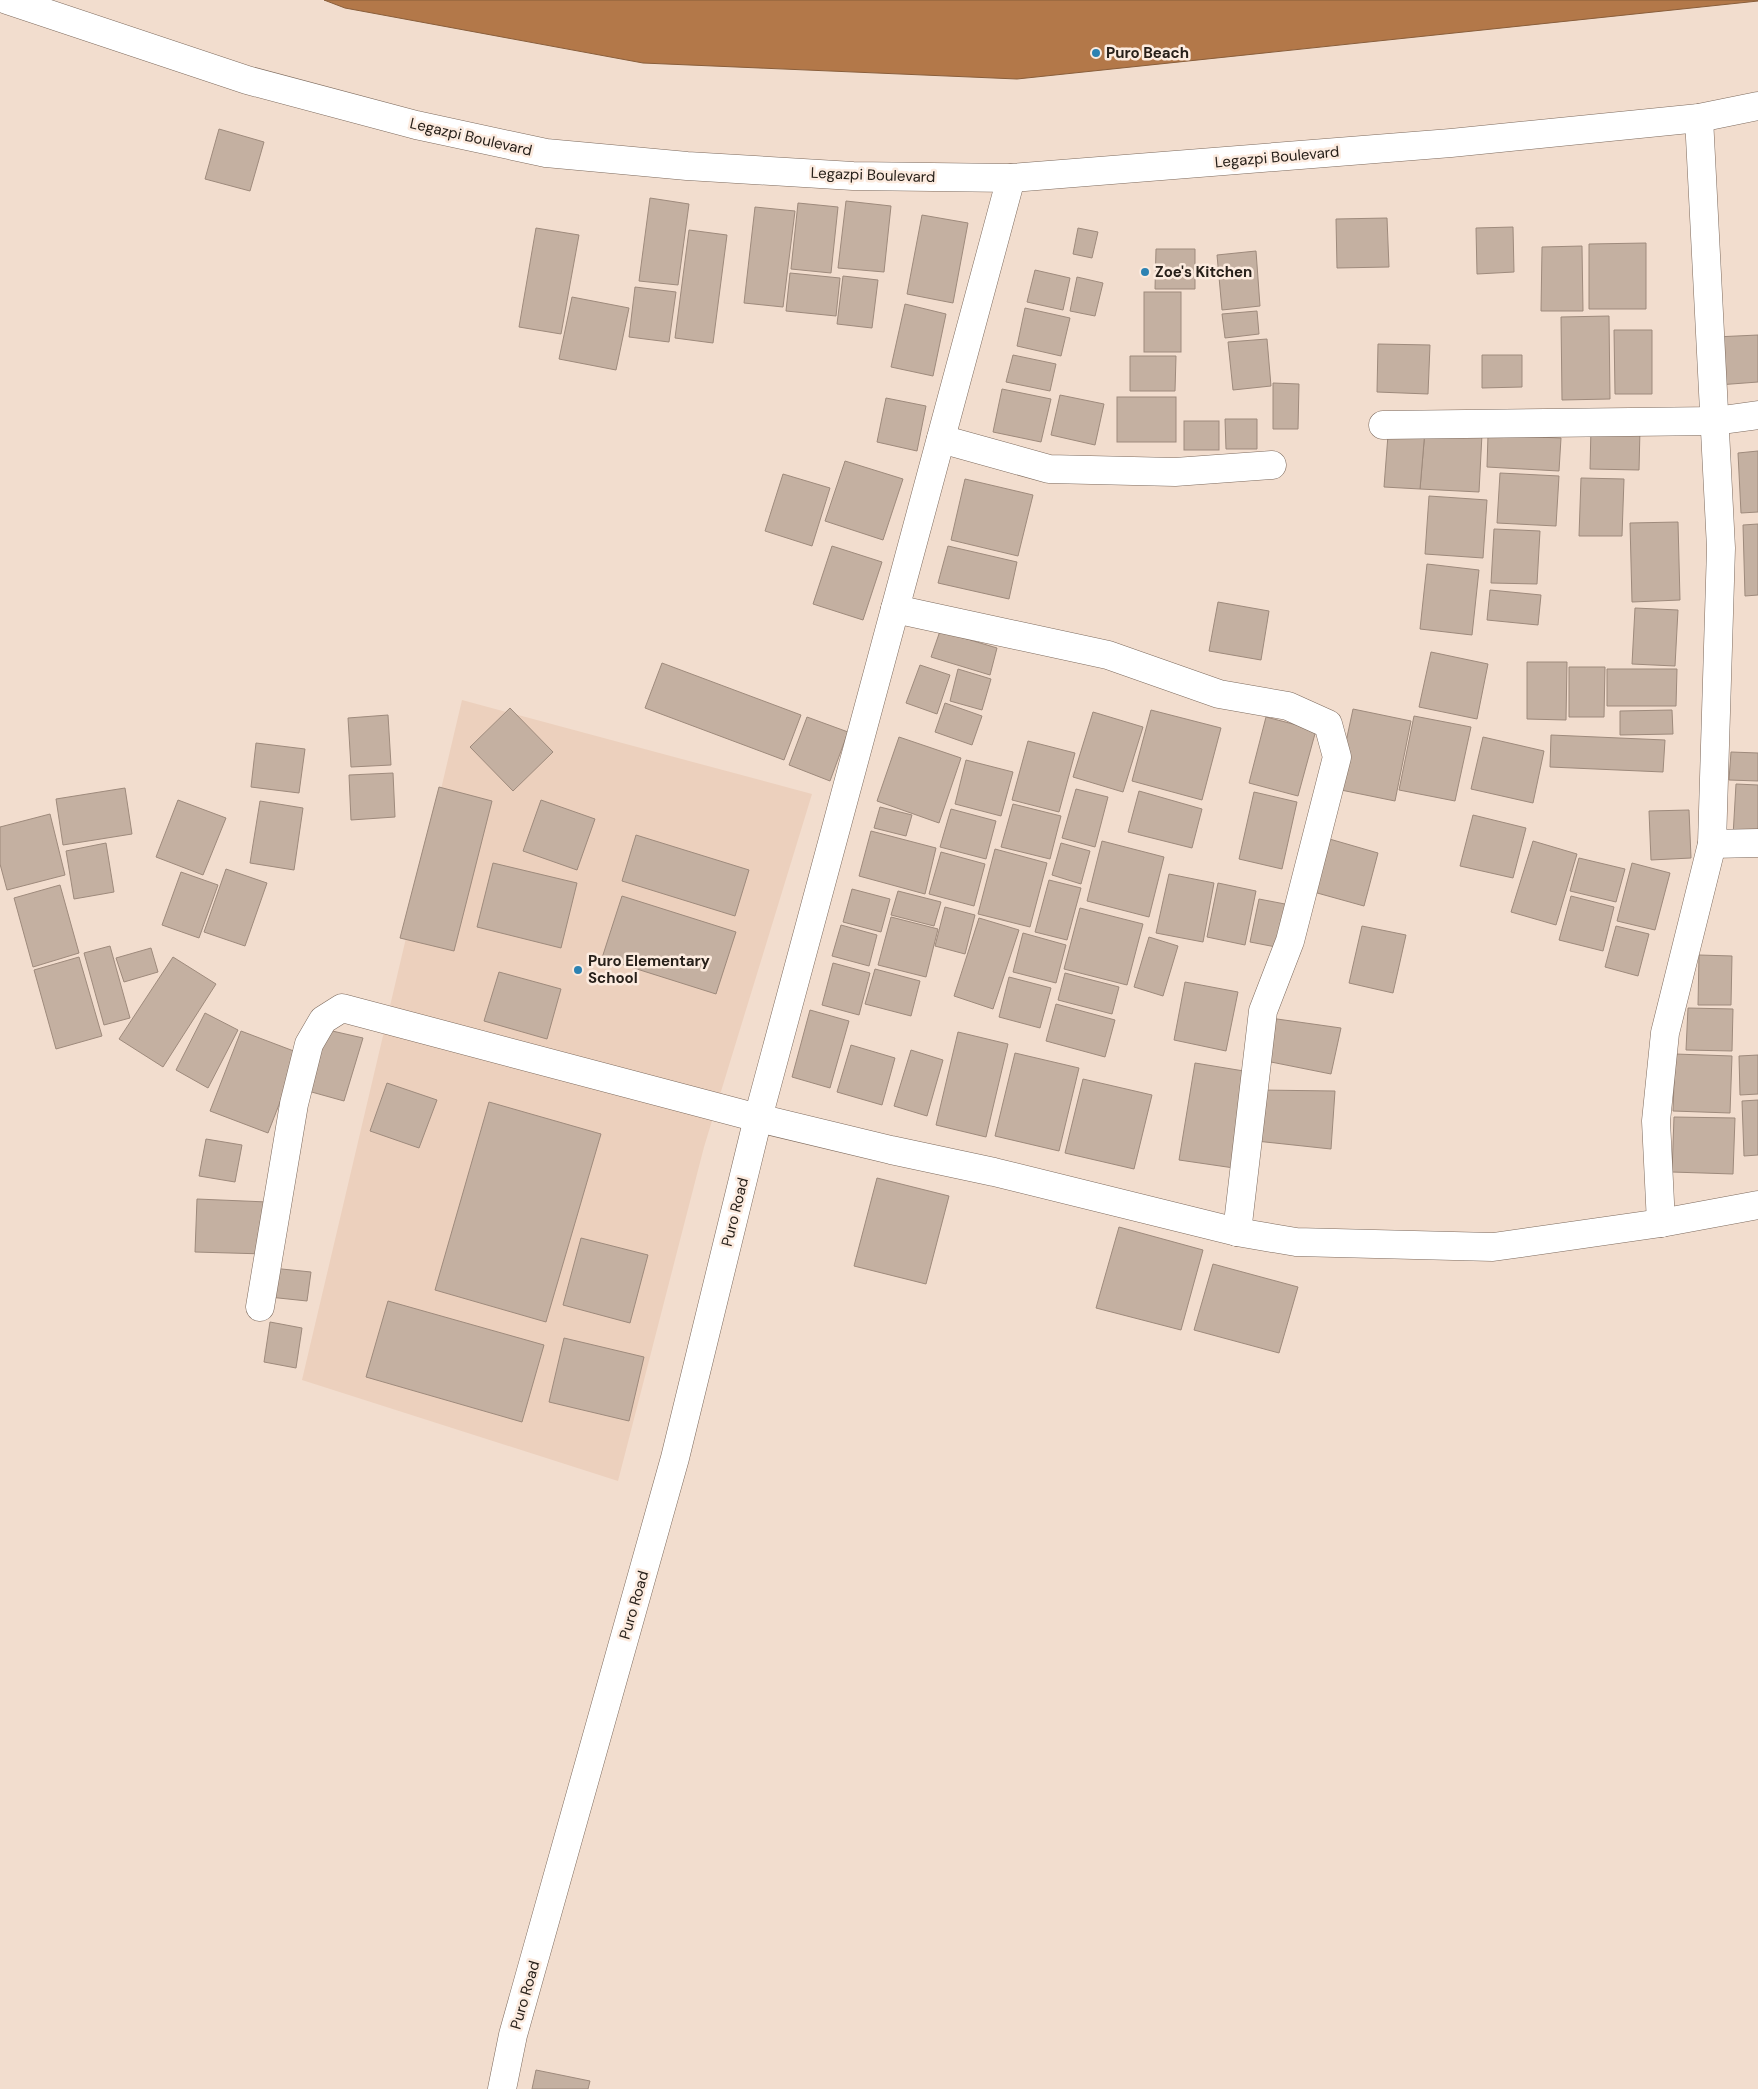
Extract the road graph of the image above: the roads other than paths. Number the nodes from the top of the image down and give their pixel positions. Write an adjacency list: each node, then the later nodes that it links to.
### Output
1 (7, 0): 4 (street, Legazpi Boulevard)
2 (1758, 106): 3 (street, Legazpi Boulevard)
3 (1699, 118): 4 (street, Legazpi Boulevard); 6 (street)
4 (1011, 178): 8 (street, Puro Road)
5 (1758, 415): 6 (street)
6 (1715, 421): 7 (street); 12 (street)
7 (1383, 425)
8 (941, 439): 9 (street); 10 (street, Puro Road)
9 (1272, 465)
10 (896, 609): 13 (street, Puro Road); 16 (street)
11 (1758, 843): 12 (street)
12 (1712, 844): 15 (street)
13 (758, 1118): 16 (street); 17 (street); 18 (street, Puro Road)
14 (1758, 1205): 15 (street)
15 (1661, 1224): 16 (street)
16 (1237, 1232)
17 (260, 1307)
18 (502, 2089)

